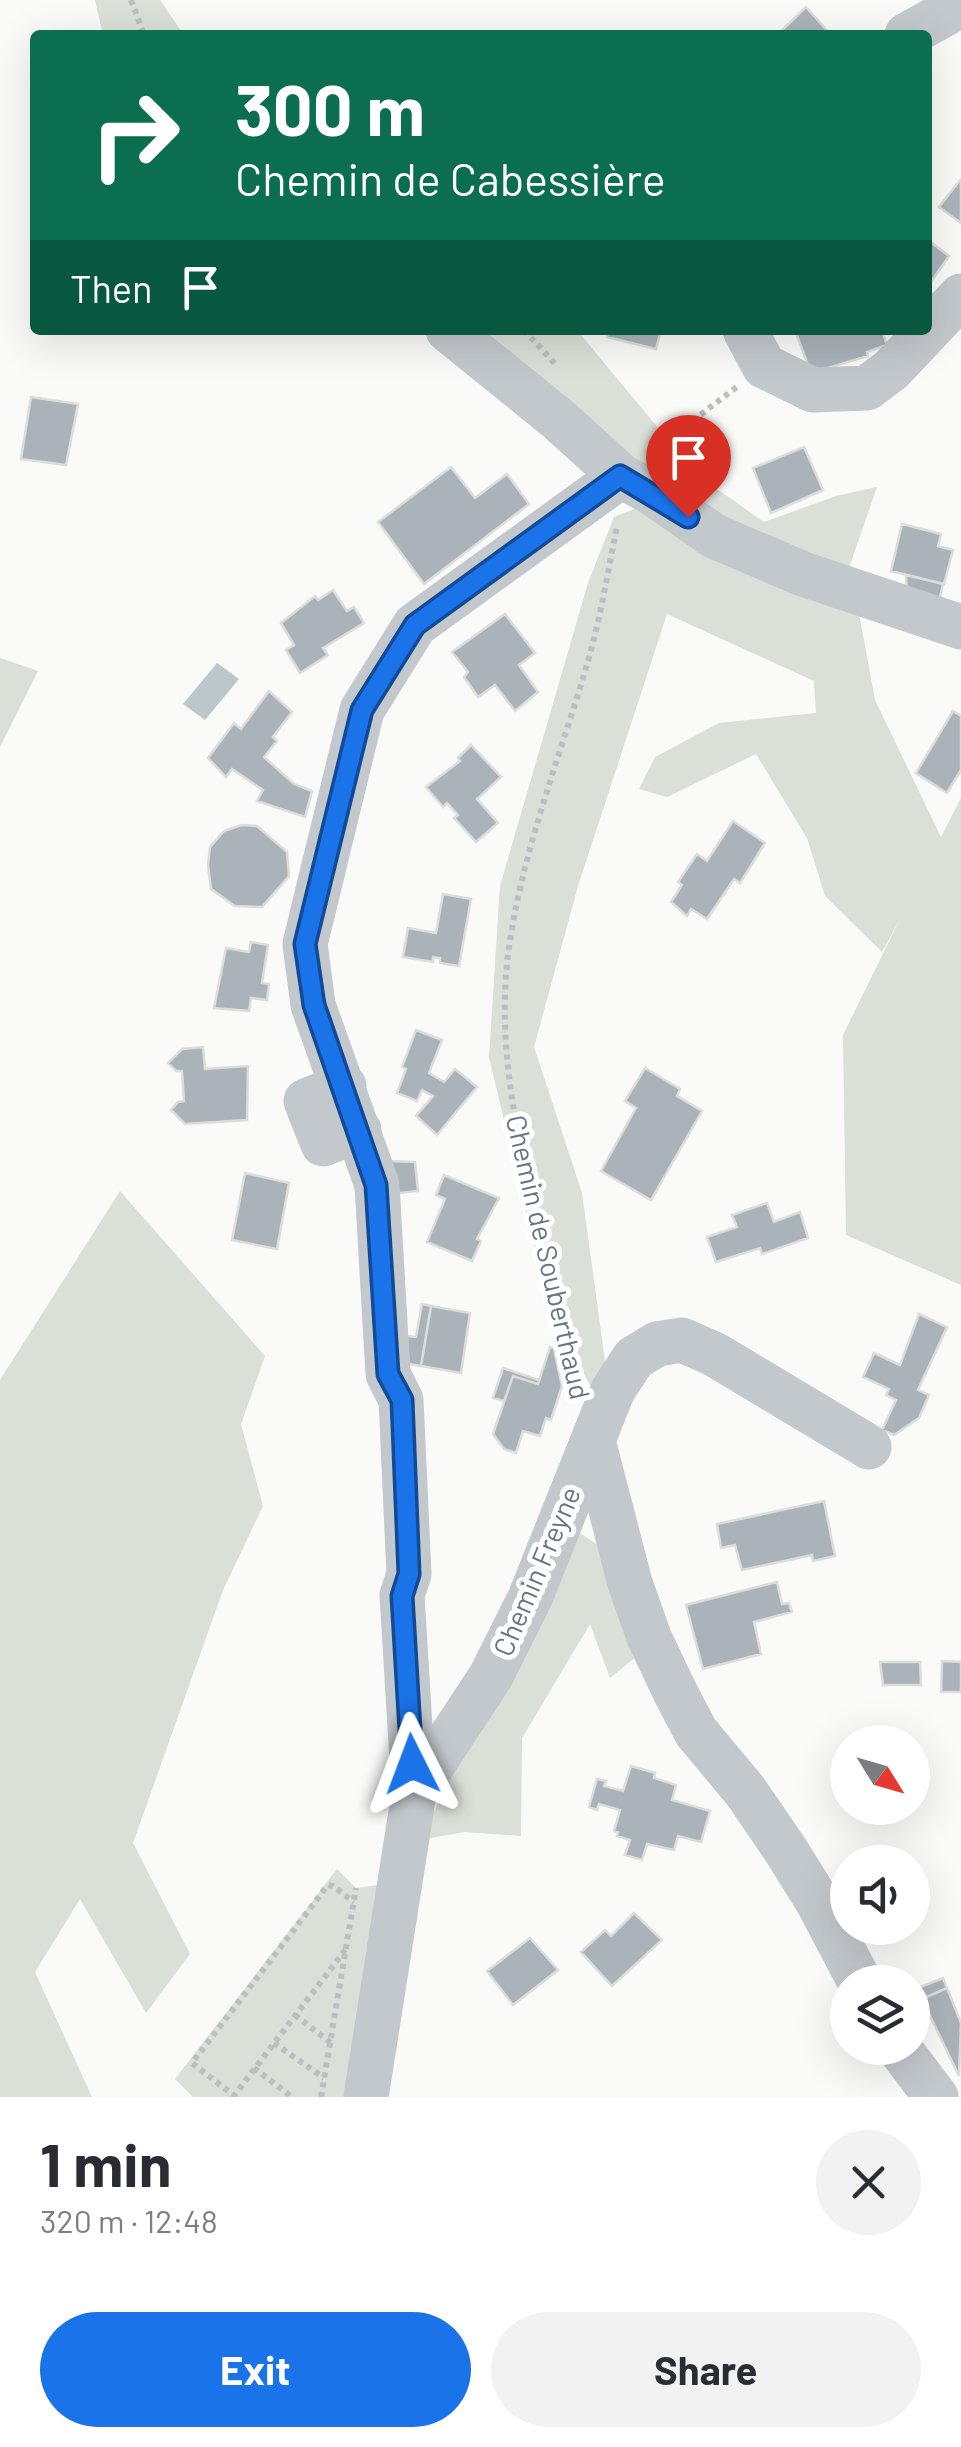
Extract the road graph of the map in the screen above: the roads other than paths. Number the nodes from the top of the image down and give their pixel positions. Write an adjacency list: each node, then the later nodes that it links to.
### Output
1 (961, 5): 2 (street)
2 (916, 30)
3 (961, 296): 4 (street)
4 (932, 327)
5 (454, 335): 8 (street)
6 (924, 335): 7 (street)
7 (754, 348)
8 (620, 476): 9 (street); 12 (street)
9 (961, 627)
10 (593, 1441): 11 (street, Chemin Freyne); 12 (street, Chemin Freyne); 13 (street)
11 (868, 1447)
12 (414, 1793): 15 (street, Chemin Freyne)
13 (851, 1965)
14 (912, 2065): 16 (street)
15 (366, 2097)
16 (936, 2097)

